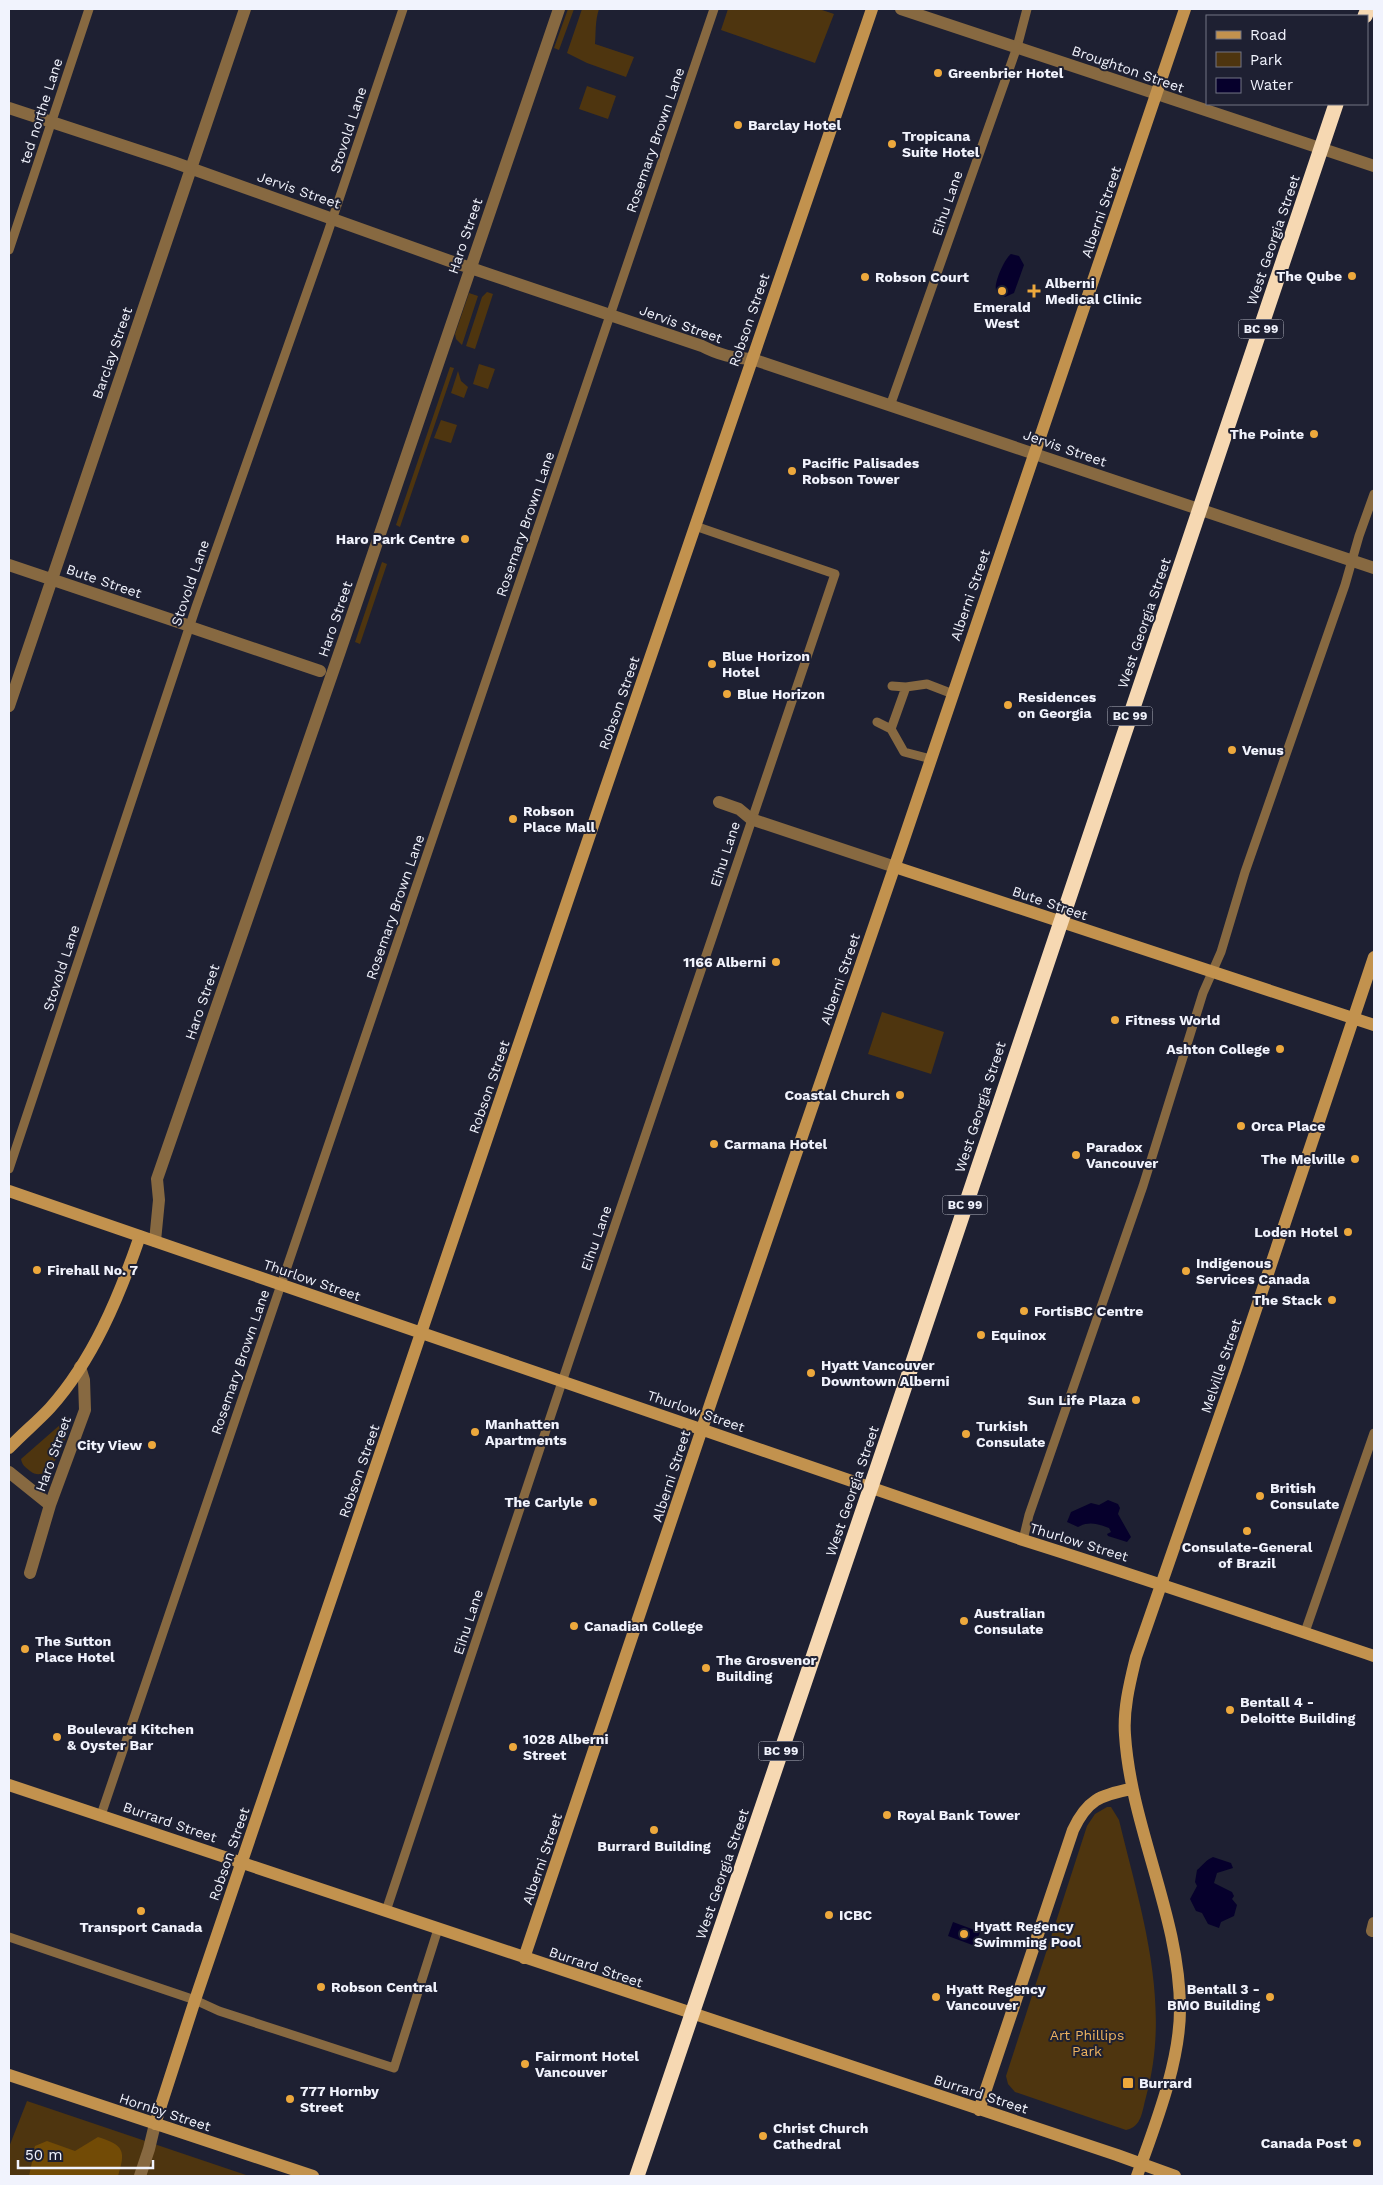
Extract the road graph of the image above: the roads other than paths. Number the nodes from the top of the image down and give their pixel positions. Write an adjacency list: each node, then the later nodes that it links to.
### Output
1 (89, 9): 14 (lane, ted northe Lane)
2 (245, 9): 17 (street, Barclay Street)
3 (403, 9): 18 (lane, Stovold Lane)
4 (559, 9): 20 (street, Haro Street)
5 (714, 9): 21 (lane, Rosemary Brown Lane)
6 (872, 9): 22 (main road, Robson Street)
7 (901, 9): 10 (street, Broughton Street)
8 (1027, 9): 10 (lane, Eihu Lane)
9 (1185, 9): 11 (main road, Alberni Street)
10 (1016, 47): 11 (street, Broughton Street); 23 (lane, Eihu Lane)
11 (1156, 95): 15 (street, Broughton Street); 24 (main road, Alberni Street)
12 (1336, 105): 15 (highway, West Georgia Street / BC 99)
13 (9, 108): 14 (street, Jervis Street)
14 (52, 122): 17 (street, Jervis Street); 19 (lane, ted northe Lane)
15 (1321, 147): 16 (street, Broughton Street); 26 (highway, West Georgia Street / BC 99)
16 (1374, 166)
17 (191, 168): 18 (street, Jervis Street); 31 (street, Barclay Street)
18 (333, 218): 20 (street, Jervis Street); 32 (lane, Stovold Lane)
19 (9, 250)
20 (470, 268): 21 (street, Jervis Street); 52 (street, Haro Street)
21 (611, 314): 22 (street, Jervis Street); 53 (lane, Rosemary Brown Lane)
22 (752, 359): 23 (street, Jervis Street); 27 (main road, Robson Street)
23 (890, 406): 24 (street, Jervis Street)
24 (1034, 453): 26 (street, Jervis Street); 36 (main road, Alberni Street)
25 (1374, 494): 28 (lane)
26 (1200, 510): 28 (street, Jervis Street); 44 (highway, West Georgia Street / BC 99)
27 (695, 526): 42 (lane, Eihu Lane); 54 (main road, Robson Street)
28 (1352, 559): 30 (street, Jervis Street); 46 (lane)
29 (9, 565): 31 (street, Bute Street)
30 (1374, 568)
31 (52, 580): 32 (street, Bute Street); 37 (street, Barclay Street)
32 (191, 627): 33 (street, Bute Street); 49 (lane, Stovold Lane)
33 (320, 670)
34 (892, 686): 35 (lane)
35 (906, 687): 36 (lane); 39 (lane)
36 (953, 694): 40 (main road, Alberni Street)
37 (9, 706)
38 (877, 722): 39 (lane)
39 (890, 729): 40 (lane)
40 (931, 759): 43 (main road, Alberni Street)
41 (719, 802): 42 (street, Bute Street)
42 (752, 819): 43 (street, Bute Street); 56 (lane, Eihu Lane)
43 (894, 867): 44 (main road, Bute Street); 57 (main road, Alberni Street)
44 (1060, 922): 46 (main road, Bute Street); 61 (highway, West Georgia Street / BC 99)
45 (1374, 957): 47 (main road, Melville Street)
46 (1211, 972): 47 (main road, Bute Street); 63 (lane)
47 (1354, 1019): 48 (main road, Bute Street); 65 (main road, Melville Street)
48 (1374, 1025)
49 (9, 1169)
50 (9, 1191): 51 (main road, Thurlow Street)
51 (140, 1236): 52 (main road, Thurlow Street); 55 (main road)
52 (155, 1241): 53 (main road, Thurlow Street)
53 (281, 1286): 54 (main road, Thurlow Street); 70 (lane, Rosemary Brown Lane)
54 (421, 1333): 56 (main road, Thurlow Street); 71 (main road, Robson Street)
55 (80, 1367): 59 (main road); 62 (street, Haro Street)
56 (563, 1381): 57 (main road, Thurlow Street); 72 (lane, Eihu Lane)
57 (702, 1430): 61 (main road, Thurlow Street); 75 (main road, Alberni Street)
58 (1374, 1433): 66 (lane)
59 (9, 1448)
60 (9, 1472): 62 (street)
61 (870, 1488): 63 (main road, Thurlow Street); 77 (highway, West Georgia Street / BC 99)
62 (50, 1505): 64 (street, Haro Street)
63 (1023, 1540): 65 (main road, Thurlow Street)
64 (30, 1573)
65 (1161, 1584): 66 (main road, Thurlow Street); 69 (main road, Melville Street)
66 (1304, 1632): 67 (main road, Thurlow Street)
67 (1374, 1656)
68 (9, 1785): 70 (main road, Burrard Street)
69 (1131, 1789): 79 (main road); 81 (main road, Melville Street)
70 (102, 1815): 71 (main road, Burrard Street)
71 (241, 1863): 72 (main road, Burrard Street); 76 (main road, Robson Street)
72 (386, 1911): 73 (main road, Burrard Street)
73 (438, 1929): 75 (main road, Burrard Street); 76 (lane)
74 (9, 1937): 76 (lane)
75 (524, 1958): 77 (main road, Burrard Street)
76 (195, 2000): 80 (main road, Robson Street)
77 (692, 2015): 79 (main road, Burrard Street); 84 (highway, West Georgia Street / BC 99)
78 (9, 2075): 80 (main road, Hornby Street)
79 (979, 2110): 81 (main road, Burrard Street)
80 (155, 2124): 82 (street, Robson Street); 83 (main road, Hornby Street)
81 (1141, 2164): 85 (main road, Melville Street); 86 (main road, Burrard Street)
82 (140, 2176)
83 (313, 2176)
84 (636, 2176)
85 (1137, 2176)
86 (1175, 2176)

